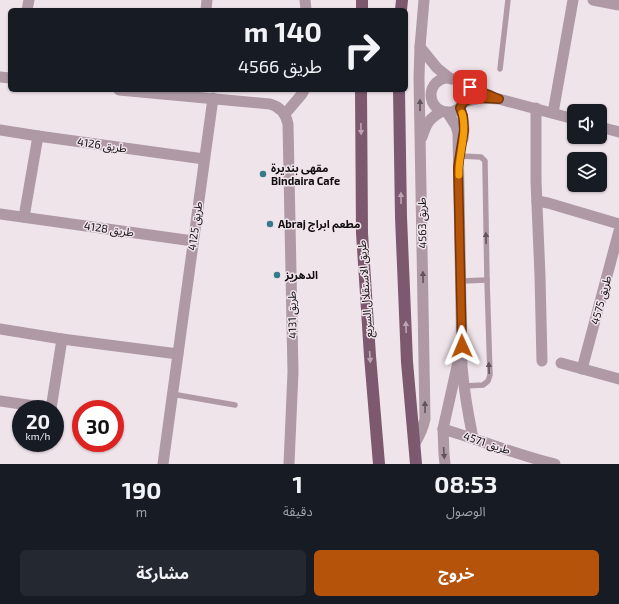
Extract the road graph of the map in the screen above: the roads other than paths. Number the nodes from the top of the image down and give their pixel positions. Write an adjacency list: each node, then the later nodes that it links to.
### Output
1 (424, 0): 6 (street, طريق 4563)
2 (508, 0): 7 (lane)
3 (573, 0): 20 (street)
4 (593, 0): 5 (street)
5 (619, 5)
6 (420, 47): 8 (street); 27 (street, طريق 4563, one-way to 6)
7 (500, 69)
8 (451, 79): 9 (street); 19 (street)
9 (462, 85): 16 (street); 17 (street)
10 (158, 92): 14 (street)
11 (303, 92): 21 (street)
12 (361, 92): 57 (main road, طريق الاستقلال السريع, one-way to 57)
13 (399, 92): 54 (main road, one-way to 13)
14 (198, 94): 15 (street)
15 (213, 98): 21 (street); 28 (street, طريق 4125)
16 (499, 99): 17 (street); 18 (street)
17 (462, 105): 19 (street); 29 (street)
18 (536, 108): 20 (street); 30 (street)
19 (444, 111): 27 (street); 29 (street)
20 (553, 113): 22 (street)
21 (284, 114): 56 (street, طريق 4131)
22 (567, 117)
23 (607, 129): 25 (street)
24 (0, 130): 26 (street, طريق 4126)
25 (619, 132)
26 (38, 136): 28 (street, طريق 4126); 32 (street)
27 (420, 141): 54 (street, طريق 4563, one-way to 27)
28 (204, 159): 35 (street, طريق 4125)
29 (459, 162): 36 (lane, one-way to 29); 37 (street)
30 (537, 201): 33 (street); 42 (street)
31 (0, 214): 32 (street, طريق 4128)
32 (24, 217): 35 (street, طريق 4128)
33 (619, 224)
34 (619, 231): 44 (street, طريق 4575)
35 (193, 241): 41 (street, طريق 4125)
36 (487, 280): 37 (lane); 46 (lane, one-way to 36)
37 (461, 281): 40 (street)
38 (0, 329): 39 (street)
39 (62, 339): 41 (street); 48 (street)
40 (462, 346): 46 (street); 52 (street)
41 (178, 354): 47 (street, طريق 4125)
42 (542, 361)
43 (561, 363): 44 (street)
44 (582, 369): 45 (street)
45 (619, 379)
46 (464, 386): 53 (street)
47 (172, 394): 51 (lane); 55 (street, طريق 4125)
48 (48, 400)
49 (0, 401): 50 (street)
50 (12, 403)
51 (235, 405)
52 (443, 429): 53 (street, طريق 4571); 59 (street, one-way to 59)
53 (474, 438): 60 (street, طريق 4571)
54 (415, 443): 58 (main road)
55 (164, 464)
56 (289, 464)
57 (379, 464)
58 (416, 464)
59 (445, 464)
60 (555, 464)

